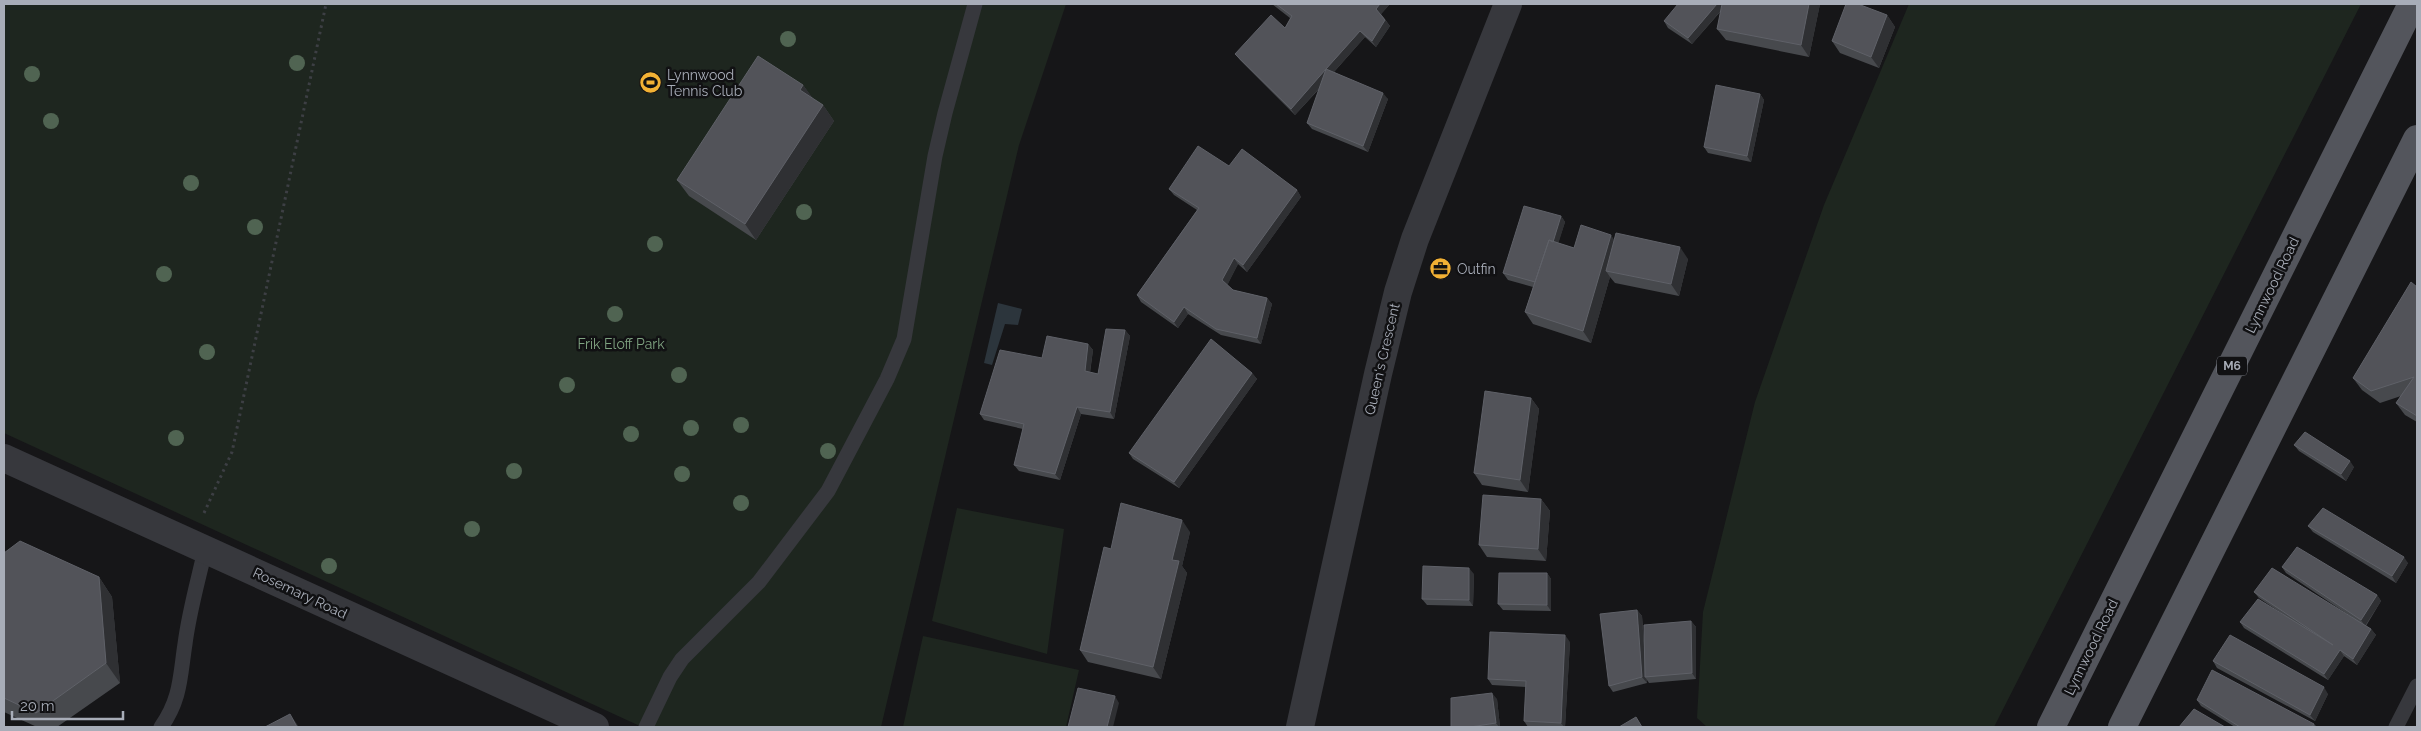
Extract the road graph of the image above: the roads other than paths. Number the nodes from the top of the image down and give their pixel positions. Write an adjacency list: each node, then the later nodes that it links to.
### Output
1 (975, 4): 10 (lane)
2 (1508, 4): 11 (street, Queen's Crescent)
3 (2412, 4): 12 (main road, Lynnwood Road / M6)
4 (2417, 139): 13 (main road)
5 (4, 458): 6 (street, Rosemary Road)
6 (198, 546): 8 (street, Rosemary Road); 9 (lane)
7 (2417, 686): 14 (lane)
8 (582, 724)
9 (161, 727)
10 (646, 727)
11 (1300, 727)
12 (2051, 727)
13 (2122, 727)
14 (2396, 727)

